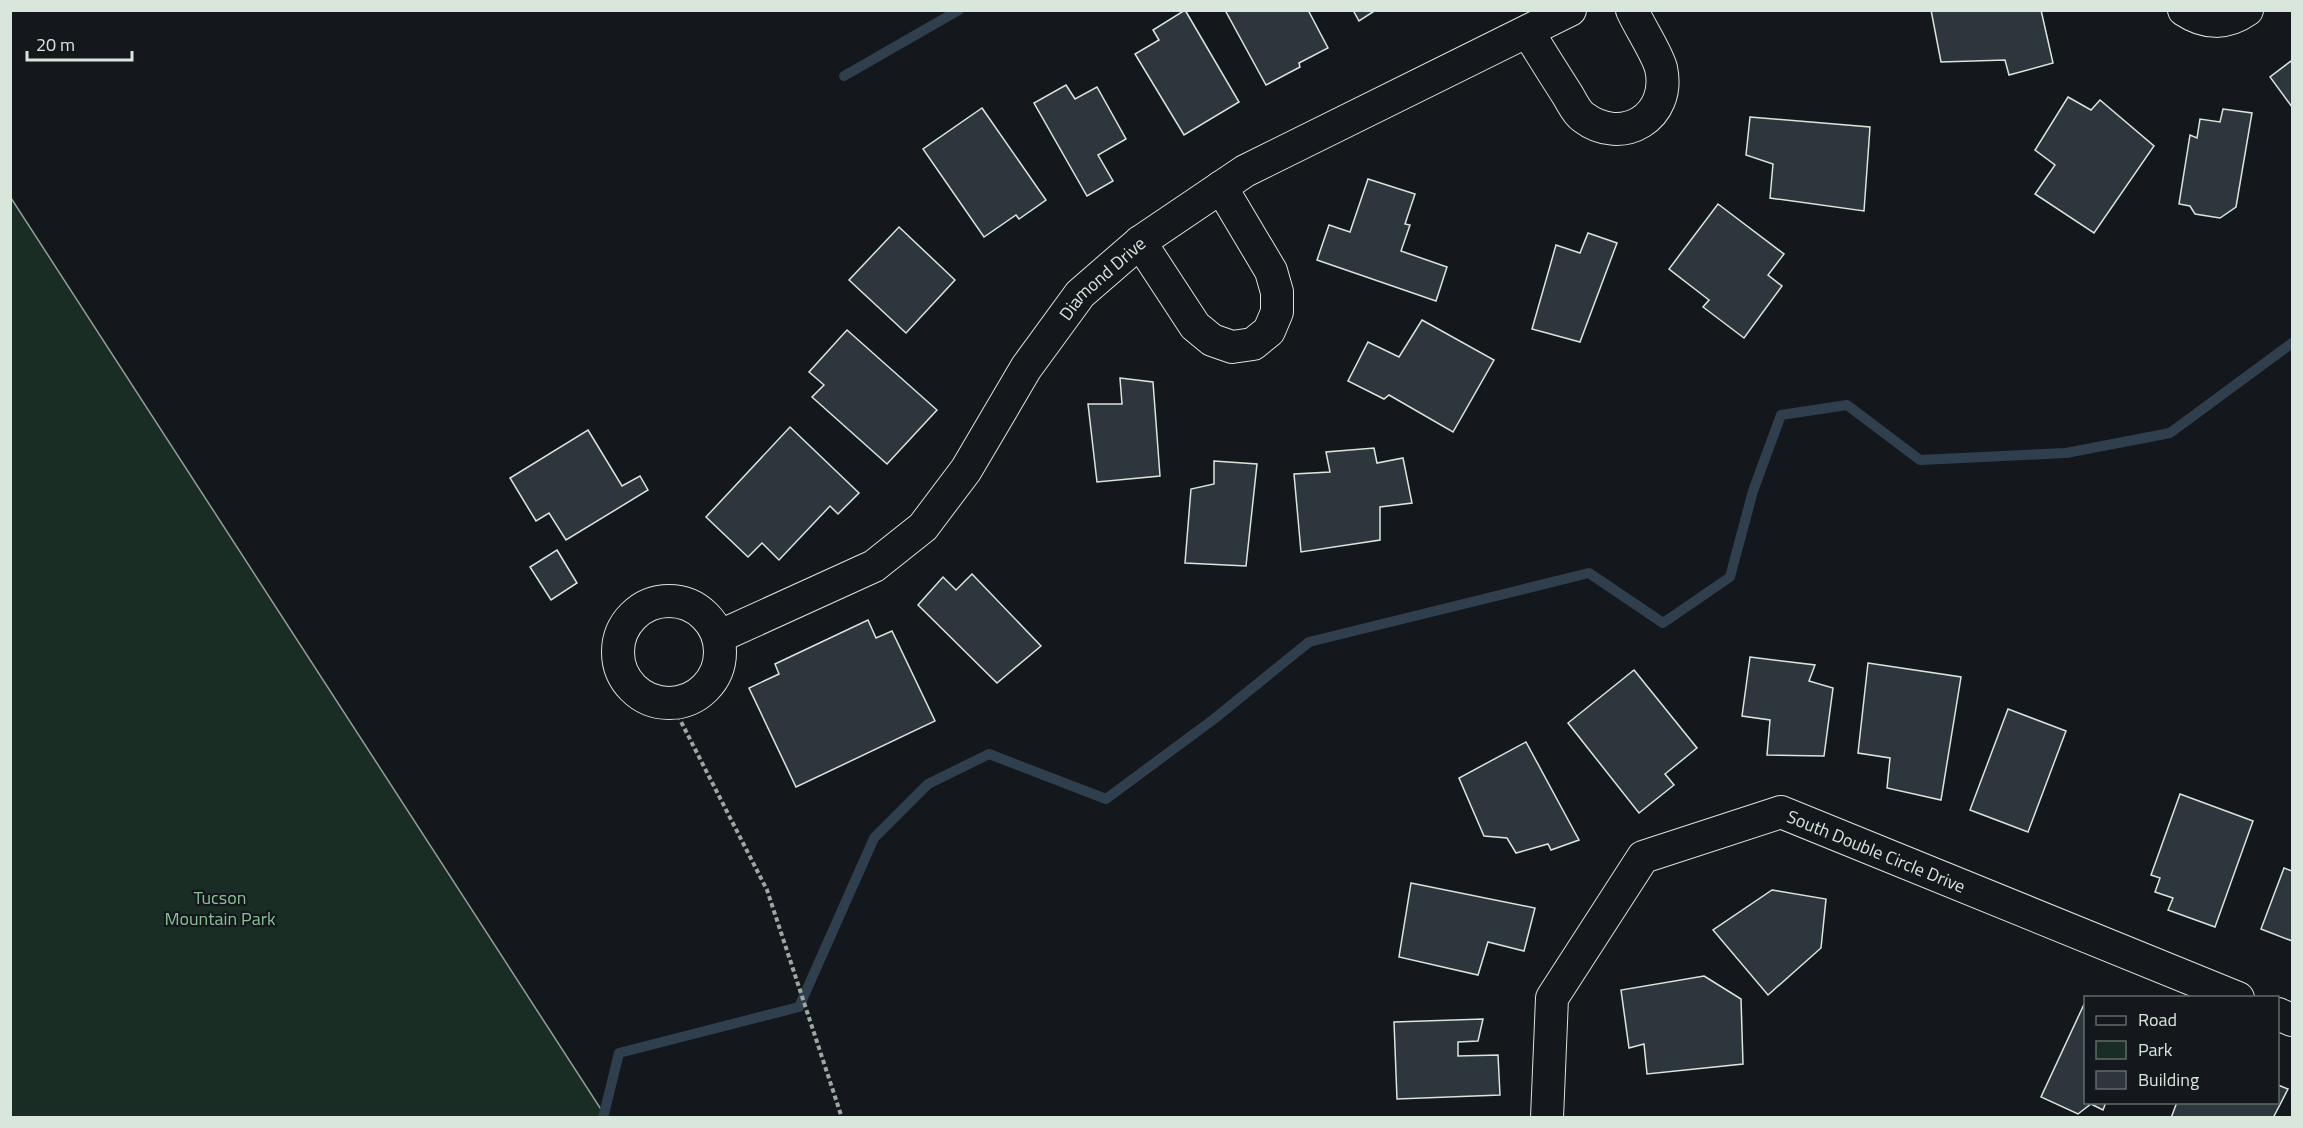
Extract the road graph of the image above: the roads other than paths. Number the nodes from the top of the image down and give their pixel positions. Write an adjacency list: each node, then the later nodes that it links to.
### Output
1 (1570, 10): 5 (street, Diamond Drive)
2 (1632, 10): 5 (street)
3 (2184, 10): 4 (street)
4 (2247, 10)
5 (1528, 32): 6 (street, Diamond Drive)
6 (1221, 187): 7 (street, Diamond Drive); 7 (street)
7 (1140, 242): 8 (street, Diamond Drive)
8 (718, 637): 8 (street)
9 (2233, 996): 10 (street, South Double Circle Drive)
10 (1547, 1118)

